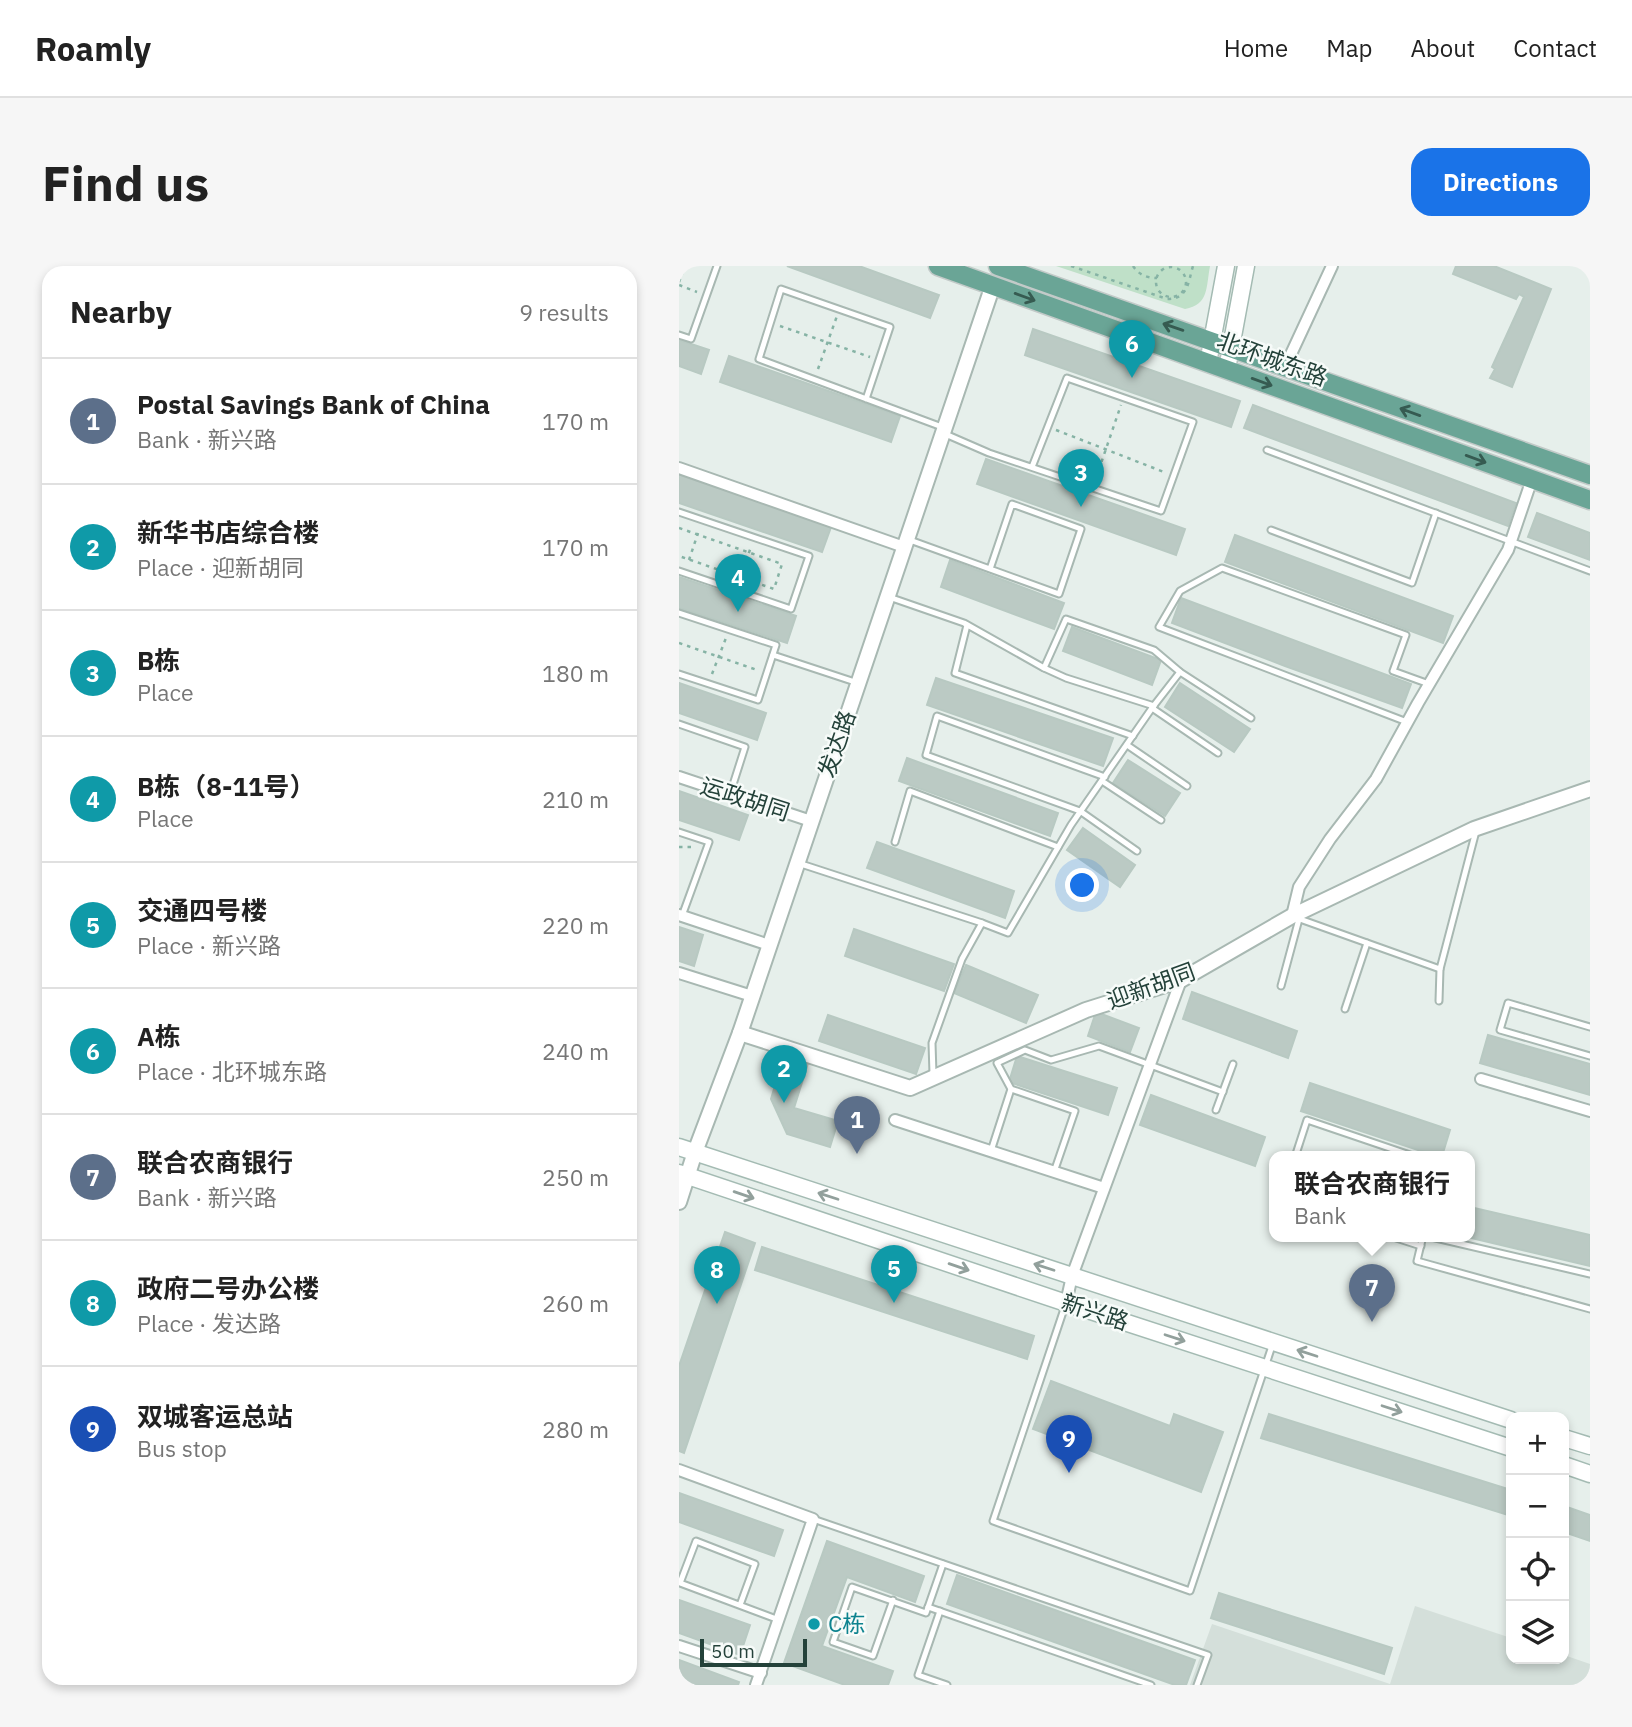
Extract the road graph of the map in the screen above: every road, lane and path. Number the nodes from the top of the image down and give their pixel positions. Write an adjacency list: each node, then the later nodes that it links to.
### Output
1 (685, 266): 13 (path)
2 (717, 266): 15 (lane)
3 (937, 266): 14 (main road, 北环城东路)
4 (998, 266): 11 (main road, 北环城东路)
5 (1071, 266): 16 (path)
6 (1133, 266): 12 (path)
7 (1193, 266): 16 (path)
8 (1226, 266): 20 (main road)
9 (1246, 266): 22 (main road)
10 (1332, 266): 25 (street)
11 (1034, 272): 20 (main road, 北环城东路, one-way to 11)
12 (1157, 278): 16 (path); 16 (path)
13 (679, 284): 15 (path)
14 (993, 285): 24 (main road, 北环城东路, one-way to 24); 31 (street, 发达路)
15 (707, 295): 19 (lane)
16 (1177, 296)
17 (839, 309): 18 (lane); 21 (path); 23 (lane)
18 (770, 323): 21 (path); 27 (lane)
19 (679, 335)
20 (1212, 341): 22 (main road, 北环城东路); 24 (main road)
21 (827, 342): 23 (path); 27 (path)
22 (1231, 348): 25 (main road, 北环城东路); 26 (main road)
23 (879, 360): 29 (lane)
24 (1208, 363): 26 (main road, 北环城东路)
25 (1285, 367): 36 (main road, 北环城东路, one-way to 25)
26 (1227, 369): 38 (main road, 北环城东路, one-way to 38)
27 (814, 379): 29 (lane)
28 (1124, 398): 30 (lane); 32 (path); 37 (lane)
29 (866, 399): 31 (lane)
30 (1048, 426): 32 (path); 34 (lane)
31 (944, 431): 34 (lane); 49 (street, 发达路)
32 (1106, 449): 37 (path); 39 (path)
33 (1267, 450): 42 (lane)
34 (1032, 467): 39 (lane)
35 (679, 468): 49 (street)
36 (1590, 475)
37 (1174, 476): 39 (lane)
38 (1532, 479): 40 (main road, 北环城东路); 48 (street)
39 (1092, 488)
40 (1590, 500)
41 (679, 512): 43 (lane)
42 (1436, 513): 45 (lane); 48 (lane)
43 (702, 520): 46 (path); 47 (lane)
44 (679, 528): 46 (path)
45 (1271, 530)
46 (698, 534): 50 (path); 52 (path)
47 (754, 537): 50 (path); 55 (lane)
48 (1511, 541): 54 (lane); 70 (street)
49 (906, 543): 53 (lane); 57 (street, 发达路)
50 (749, 553): 56 (path); 56 (path)
51 (679, 556): 52 (path)
52 (689, 559): 55 (path); 56 (path)
53 (990, 569): 53 (lane)
54 (1590, 571)
55 (682, 572)
56 (740, 578)
57 (888, 596): 59 (lane); 68 (street, 发达路)
58 (679, 613): 60 (lane)
59 (967, 625): 64 (lane); 75 (lane)
60 (730, 630): 62 (lane); 63 (path)
61 (679, 643): 63 (path)
62 (773, 655): 66 (lane); 68 (lane)
63 (719, 657): 66 (path); 69 (path)
64 (1044, 668): 65 (lane); 71 (lane)
65 (1180, 672): 71 (lane); 72 (lane)
66 (767, 673): 69 (lane)
67 (679, 674): 69 (lane)
68 (858, 683): 85 (street, 发达路)
69 (708, 684)
70 (1429, 684): 73 (street); 73 (lane)
71 (1153, 707): 75 (lane); 77 (lane)
72 (1251, 718)
73 (1407, 722): 93 (street)
74 (679, 724): 82 (lane)
75 (1133, 736): 76 (lane)
76 (1127, 745): 79 (lane); 80 (lane)
77 (1218, 753)
78 (679, 777): 82 (street, 运政胡同)
79 (1103, 779): 83 (lane); 83 (lane); 84 (lane)
80 (1187, 786)
81 (1590, 789): 86 (street, 迎新胡同)
82 (730, 794): 85 (street, 运政胡同)
83 (1080, 811): 89 (lane); 90 (lane)
84 (1161, 820)
85 (811, 821): 91 (street, 发达路)
86 (1477, 828): 93 (street, 迎新胡同); 97 (lane)
87 (679, 832): 92 (lane)
88 (895, 842): 89 (lane)
89 (1058, 847): 94 (lane)
90 (1137, 850)
91 (797, 863): 94 (lane); 96 (street, 发达路)
92 (680, 916): 96 (street)
93 (1296, 917): 95 (lane); 99 (street, 迎新胡同); 100 (lane)
94 (982, 923): 110 (lane)
95 (1367, 943): 97 (lane); 103 (lane)
96 (769, 945): 101 (street, 发达路)
97 (1440, 969): 102 (lane)
98 (679, 973): 101 (street)
99 (1181, 980): 106 (street, 迎新胡同); 108 (street)
100 (1281, 986)
101 (752, 996): 105 (street, 发达路)
102 (1439, 1001)
103 (1345, 1009)
104 (1590, 1027): 107 (lane)
105 (740, 1032): 110 (street, 迎新胡同); 121 (street, 发达路)
106 (1023, 1044): 108 (lane); 110 (street, 迎新胡同); 112 (lane)
107 (1590, 1056)
108 (1150, 1064): 113 (lane); 124 (street)
109 (1233, 1064): 113 (lane)
110 (934, 1077)
111 (1481, 1079): 115 (street)
112 (1011, 1089): 118 (lane); 122 (lane)
113 (1223, 1091): 114 (lane)
114 (1216, 1110)
115 (1590, 1111)
116 (895, 1120): 118 (street)
117 (679, 1147): 121 (main road, 新兴路)
118 (991, 1151): 122 (street)
119 (1297, 1151): 120 (lane)
120 (1398, 1151)
121 (695, 1152): 123 (street, 发达路); 131 (main road, 新兴路, one-way to 121)
122 (1054, 1172): 124 (street)
123 (684, 1175): 125 (street, 发达路); 132 (main road, 新兴路, one-way to 132)
124 (1104, 1188): 131 (street)
125 (679, 1202)
126 (1409, 1242): 129 (lane)
127 (1423, 1242): 129 (lane)
128 (1451, 1242): 130 (lane)
129 (1421, 1246): 133 (lane)
130 (1590, 1274)
131 (1072, 1276): 132 (street); 134 (main road, 新兴路)
132 (1066, 1303): 135 (main road, 新兴路, one-way to 135); 135 (lane)
133 (1590, 1308)
134 (1273, 1342): 135 (lane); 136 (main road, 新兴路, one-way to 134)
135 (1265, 1368): 138 (main road, 新兴路, one-way to 138)
136 (1506, 1418)
137 (1569, 1440): 139 (main road)
138 (1506, 1446)
139 (1590, 1446)
140 (1569, 1467): 142 (main road)
141 (679, 1470): 143 (street)
142 (1590, 1474)
143 (813, 1520): 144 (lane); 149 (street)
144 (943, 1564): 147 (lane); 155 (lane)
145 (893, 1600): 145 (lane); 147 (lane)
146 (740, 1605): 146 (lane); 149 (lane)
147 (928, 1607): 148 (lane)
148 (940, 1611): 153 (lane); 154 (lane)
149 (779, 1620): 151 (street)
150 (679, 1646): 151 (street)
151 (761, 1673): 152 (street)
152 (756, 1685)
153 (947, 1685)
154 (1151, 1685)
155 (1198, 1685)

